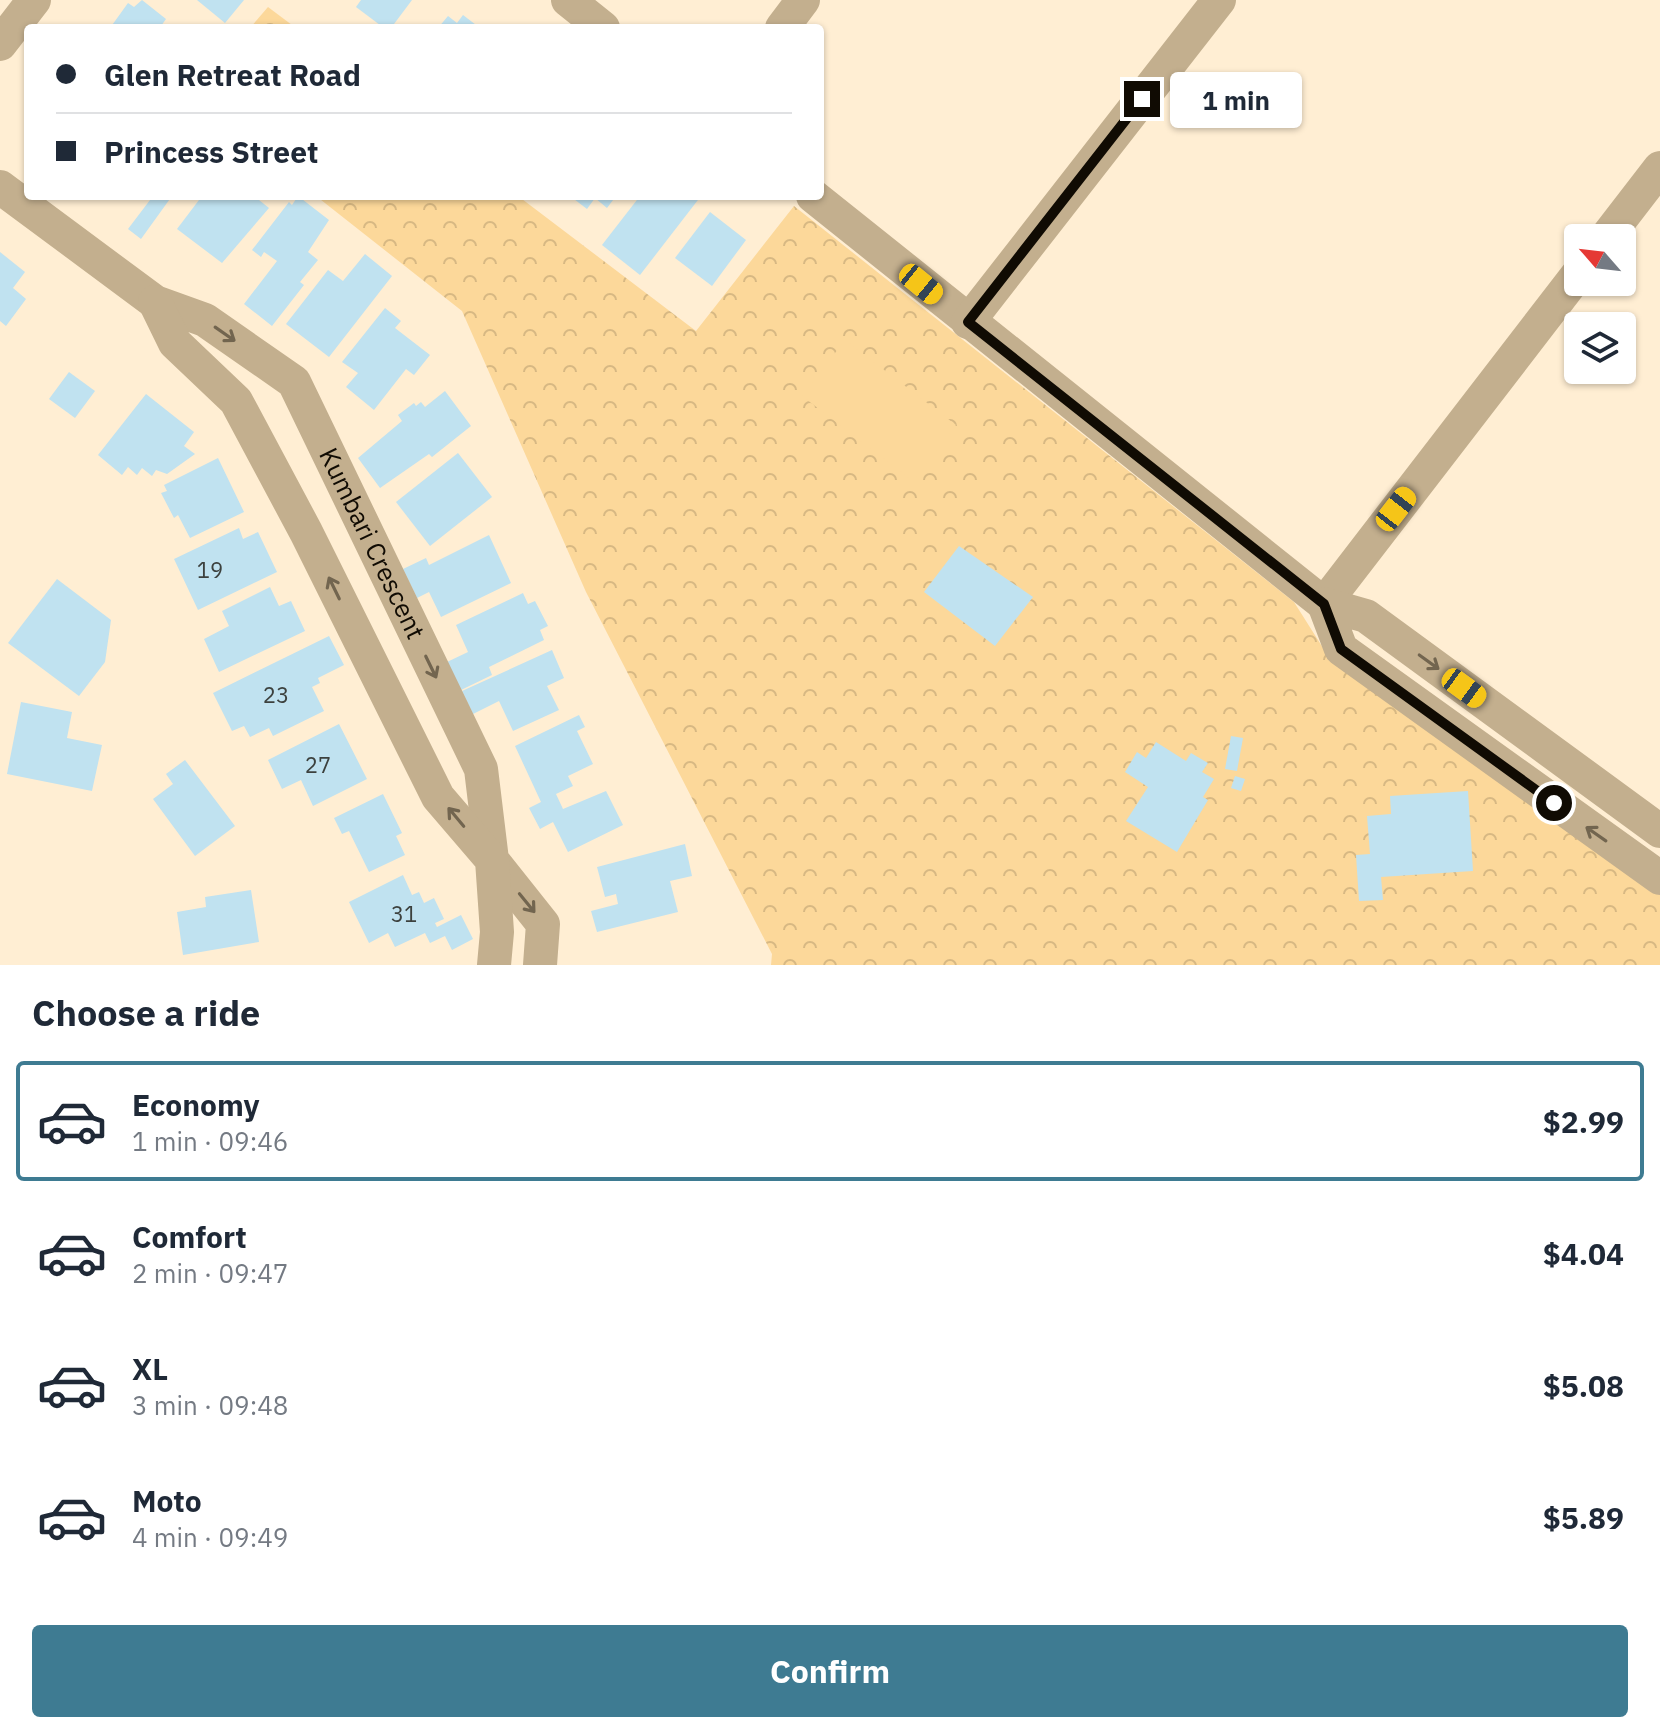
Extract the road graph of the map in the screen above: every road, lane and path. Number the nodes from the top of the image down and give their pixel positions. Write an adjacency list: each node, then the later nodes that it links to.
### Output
1 (33, 0): 7 (street)
2 (568, 0): 5 (street)
3 (803, 0): 6 (street)
4 (1219, 0): 14 (street)
5 (598, 24)
6 (785, 24)
7 (0, 44)
8 (1659, 173): 11 (street)
9 (0, 187): 13 (street, Kumbari Crescent)
10 (818, 200): 14 (street)
11 (1617, 224)
12 (1564, 292): 15 (street)
13 (155, 302): 17 (street, Kumbari Crescent, one-way to 13); 17 (street, Kumbari Crescent, one-way to 17)
14 (968, 322): 15 (street)
15 (1324, 604): 16 (street, one-way to 16); 18 (street, one-way to 15)
16 (1660, 831)
17 (492, 860): 19 (street, Kumbari Crescent); 20 (street, Kumbari Crescent, one-way to 20)
18 (1660, 878)
19 (494, 965)
20 (540, 965)

